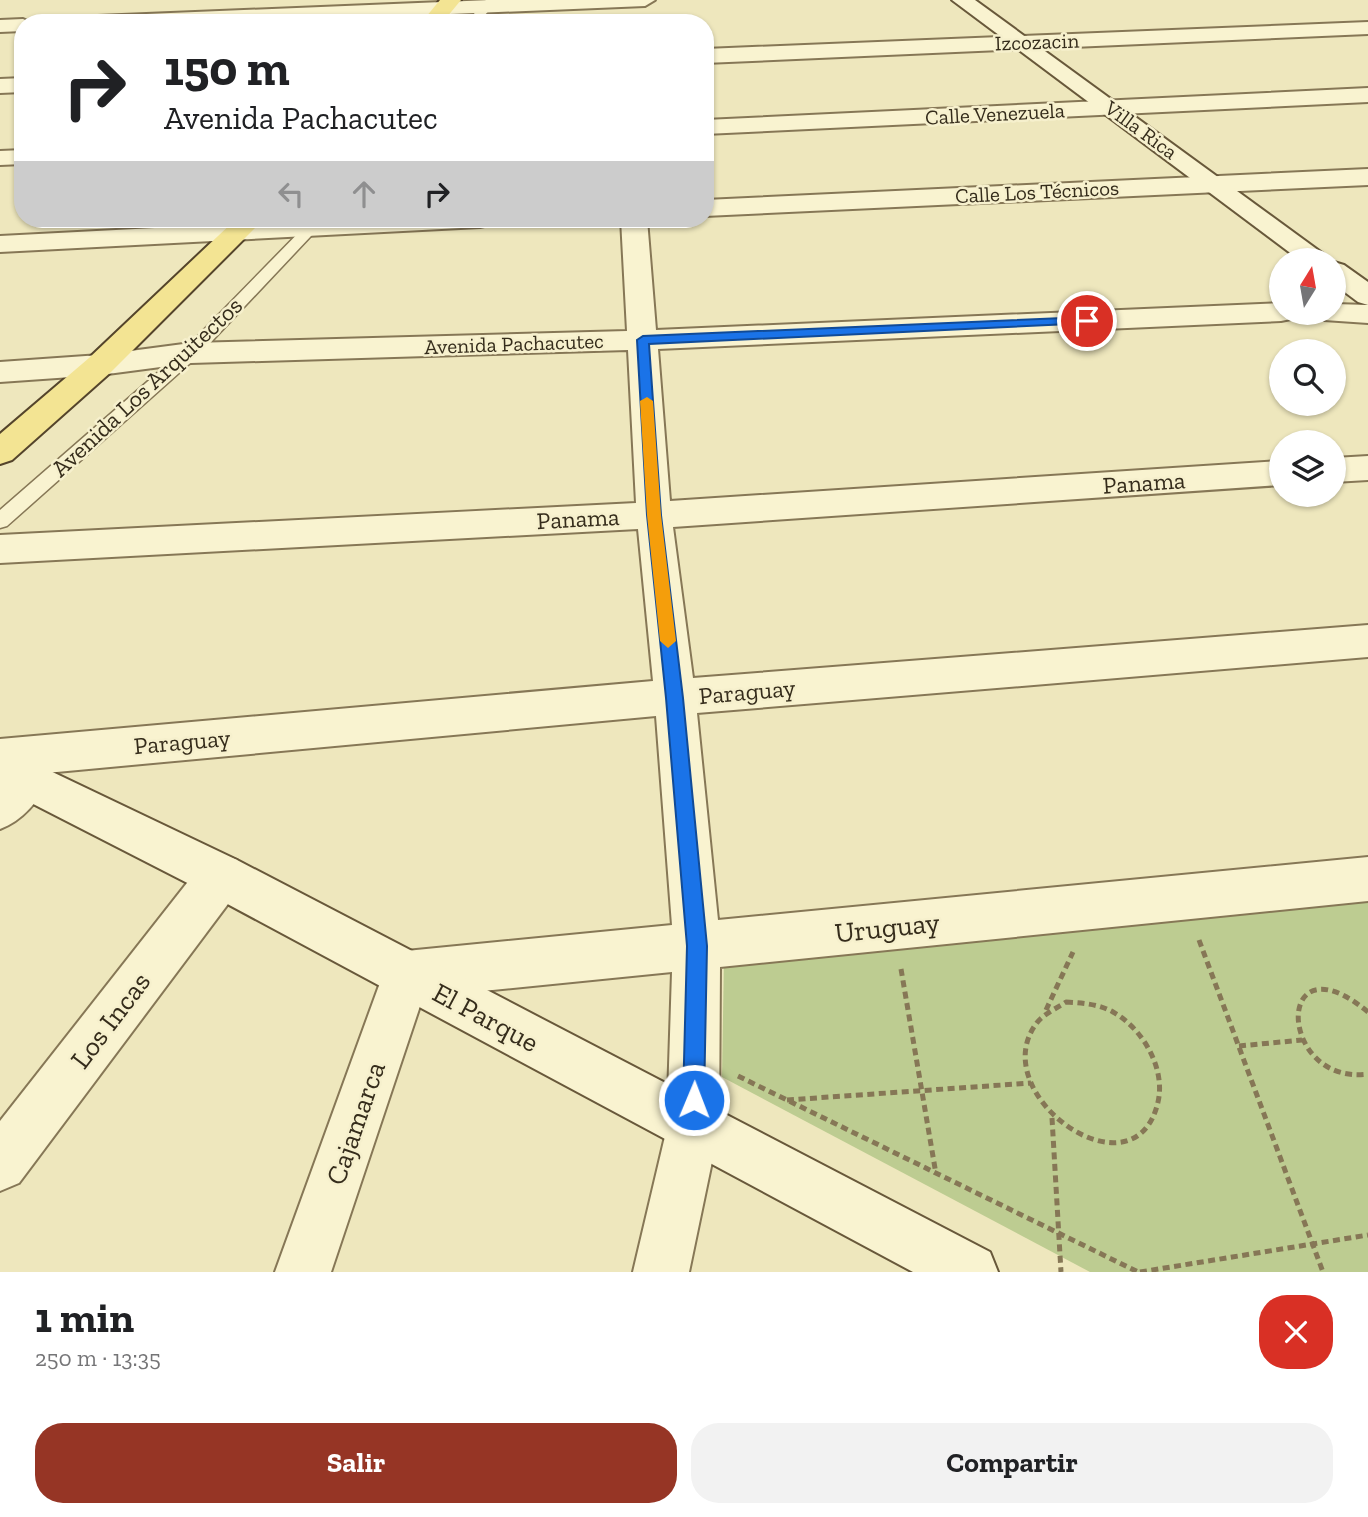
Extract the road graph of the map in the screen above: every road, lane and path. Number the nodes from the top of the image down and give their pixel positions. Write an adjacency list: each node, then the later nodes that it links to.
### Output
1 (645, 0): 3 (street)
2 (962, 0): 7 (street, Villa Rica)
3 (489, 3): 4 (street)
4 (442, 11): 5 (street)
5 (353, 14)
6 (1368, 28): 7 (street, Izcozacin)
7 (1020, 42): 8 (street, Izcozacin); 10 (street, Villa Rica)
8 (714, 56)
9 (1368, 95): 10 (street, Calle Venezuela)
10 (1112, 108): 11 (street, Calle Venezuela); 13 (street, Villa Rica)
11 (714, 127)
12 (1368, 177): 13 (street, Calle Los Técnicos)
13 (1215, 184): 14 (street, Calle Los Técnicos); 20 (street, Villa Rica)
14 (714, 208)
15 (207, 228): 19 (street)
16 (243, 228): 26 (main road, Avenida Los Arquitectos)
17 (312, 228): 25 (lane, Avenida Los Arquitectos)
18 (635, 228): 24 (street)
19 (0, 244)
20 (1301, 248)
21 (1269, 313): 24 (street, Avenida Pachacutec)
22 (1346, 313): 23 (street)
23 (1368, 314)
24 (643, 340): 25 (street, Avenida Pachacutec); 32 (street)
25 (191, 353): 26 (street, Avenida Pachacutec); 33 (lane, Avenida Los Arquitectos)
26 (100, 365): 27 (street, Avenida Pachacutec); 28 (main road, Avenida Los Arquitectos)
27 (0, 372)
28 (0, 452)
29 (1368, 468): 30 (street)
30 (1346, 469)
31 (1269, 475): 32 (street, Panama)
32 (654, 515): 34 (street, Panama); 36 (street)
33 (0, 521)
34 (0, 549)
35 (1368, 641): 36 (street, Paraguay)
36 (675, 698): 37 (street, Paraguay); 42 (street)
37 (7, 778): 38 (street, El Parque)
38 (221, 876): 44 (street, El Parque); 56 (street, Los Incas)
39 (1368, 879): 40 (street, Uruguay)
40 (1063, 909): 42 (street, Uruguay); 45 (path)
41 (1199, 940): 48 (path)
42 (697, 946): 44 (street, Uruguay); 55 (street)
43 (901, 968): 52 (path)
44 (406, 975): 55 (street, El Parque); 61 (street, Cajamarca)
45 (1046, 1011): 51 (path); 54 (path)
46 (1368, 1012): 47 (path)
47 (1302, 1040): 48 (path); 50 (path)
48 (1239, 1046): 60 (path)
49 (736, 1062): 53 (path)
50 (1368, 1074)
51 (1031, 1083): 52 (path); 54 (path)
52 (922, 1090): 53 (path); 57 (path)
53 (787, 1101): 57 (path)
54 (1052, 1117): 58 (path)
55 (693, 1128): 62 (street); 63 (street, El Parque)
56 (0, 1164)
57 (936, 1174): 58 (path)
58 (1061, 1235): 64 (path); 65 (path)
59 (1368, 1236): 60 (path)
60 (1312, 1244): 65 (path); 66 (path)
61 (303, 1272)
62 (661, 1272)
63 (970, 1272)
64 (1061, 1272)
65 (1139, 1272)
66 (1323, 1272)

